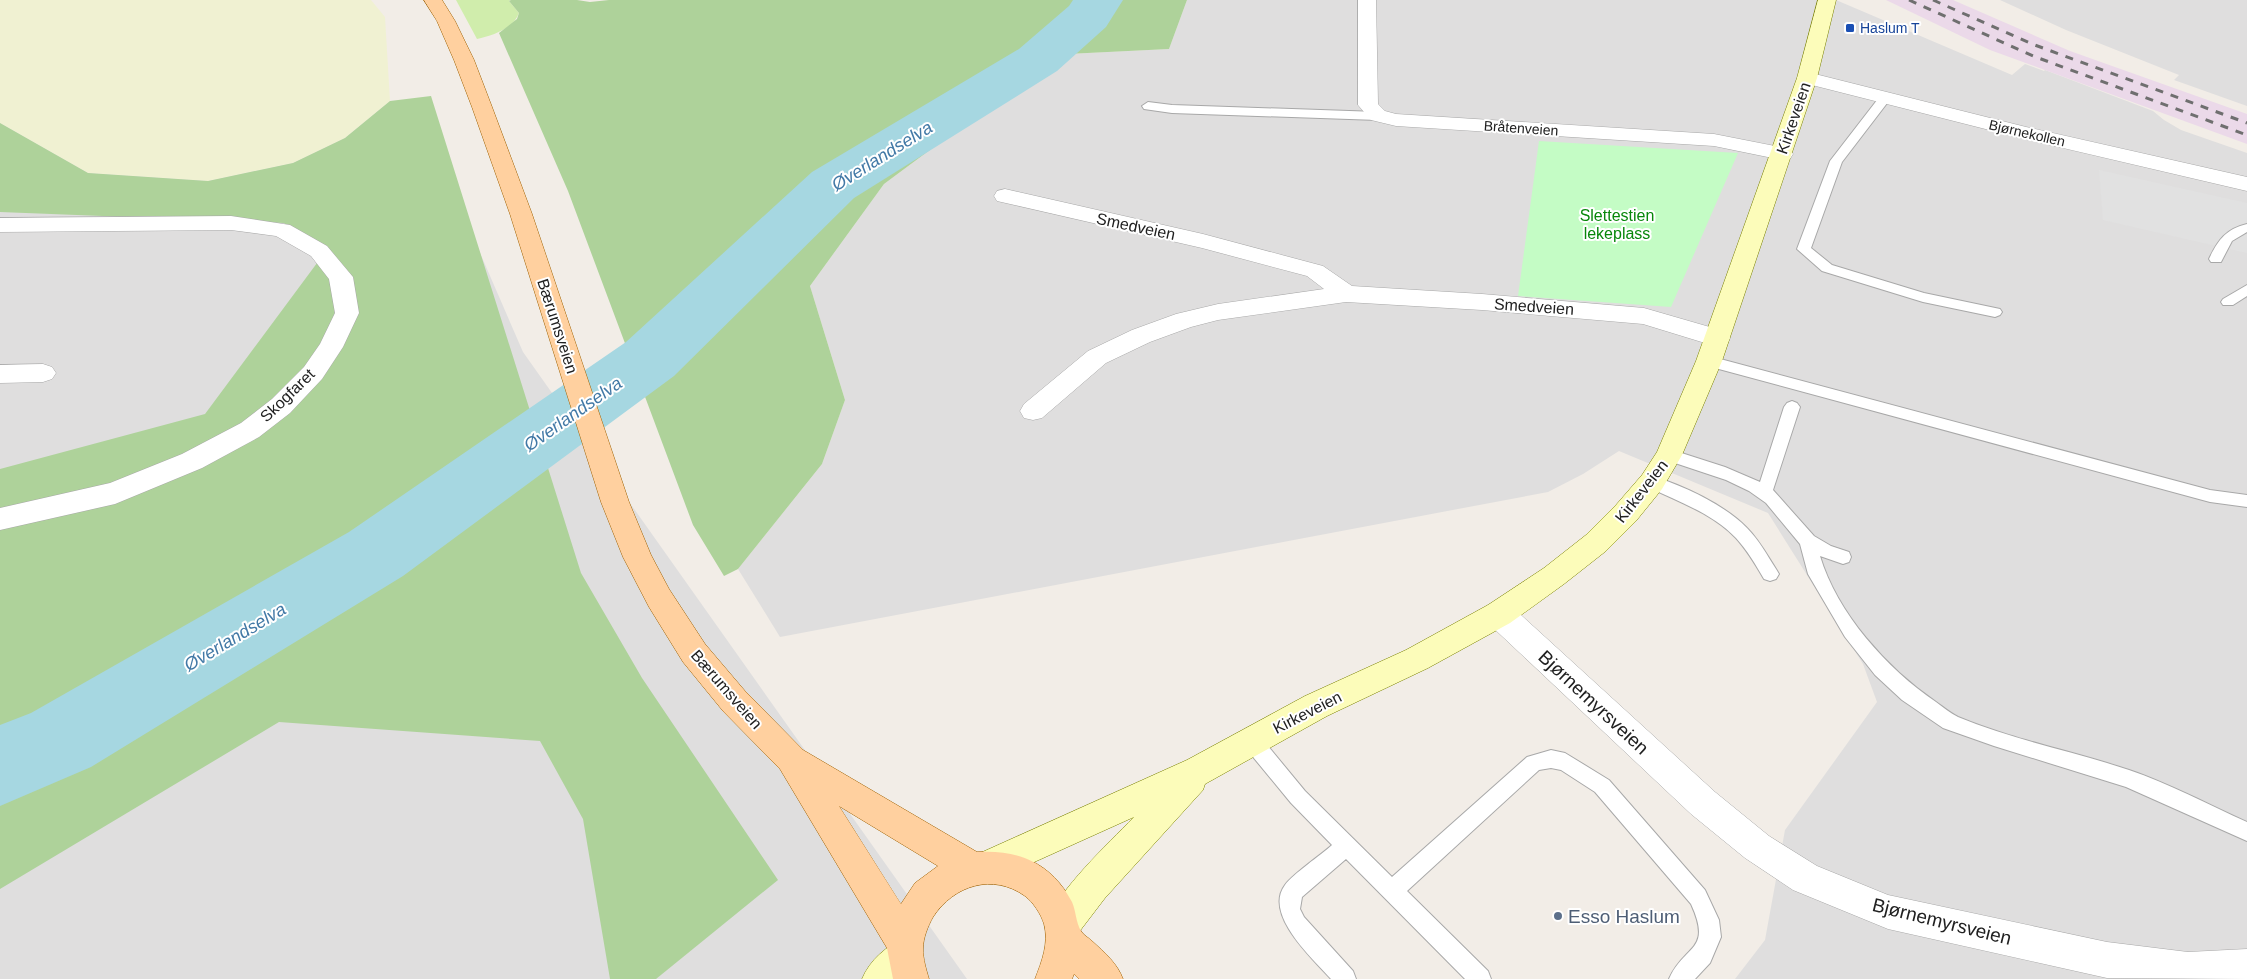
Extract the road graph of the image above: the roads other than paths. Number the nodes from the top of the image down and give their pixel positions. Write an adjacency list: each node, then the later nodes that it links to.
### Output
1 (433, 0): 33 (main road, Bærumsveien)
2 (1367, 0): 7 (street)
3 (1827, 0): 4 (main road, Kirkeveien)
4 (1807, 78): 5 (street, Bjørnekollen); 8 (main road, Kirkeveien)
5 (1885, 98): 9 (street, Bjørnekollen); 17 (lane)
6 (1148, 106): 7 (lane)
7 (1378, 116): 8 (street, Bråtenveien)
8 (1782, 154): 18 (main road, Kirkeveien)
9 (2247, 184)
10 (1005, 196): 15 (street, Smedveien)
11 (0, 225): 27 (street, Skogfaret)
12 (2247, 228): 13 (lane)
13 (2216, 259)
14 (2247, 290): 16 (lane)
15 (1346, 294): 18 (street, Smedveien); 22 (street, Smedveien)
16 (2228, 302)
17 (1996, 312)
18 (1713, 349): 23 (main road, Kirkeveien); 26 (lane)
19 (43, 373): 20 (street)
20 (0, 374)
21 (1792, 407): 25 (lane)
22 (1033, 411)
23 (1669, 455): 24 (main road, Kirkeveien); 25 (lane)
24 (1652, 482): 30 (lane); 31 (main road, Kirkeveien)
25 (1764, 493): 28 (lane)
26 (2247, 501)
27 (0, 520)
28 (1807, 540): 29 (lane); 35 (lane)
29 (1843, 557)
30 (1770, 574)
31 (1499, 614): 32 (main road, Kirkeveien); 41 (street, Bjørnemyrsveien)
32 (1251, 740): 34 (main road, Kirkeveien); 36 (lane)
33 (791, 759): 37 (main road, Bærumsveien); 40 (main road, Bærumsveien)
34 (1199, 771): 37 (main road, Kirkeveien); 39 (main road, Kirkeveien)
35 (2247, 832)
36 (1346, 846): 38 (lane); 44 (lane)
37 (981, 867): 39 (main road); 40 (main road)
38 (1391, 892): 45 (lane); 46 (lane)
39 (1064, 931): 42 (main road); 43 (main road)
40 (900, 965)
41 (2247, 967)
42 (1053, 979)
43 (1105, 979)
44 (1345, 979)
45 (1480, 979)
46 (1680, 979)

